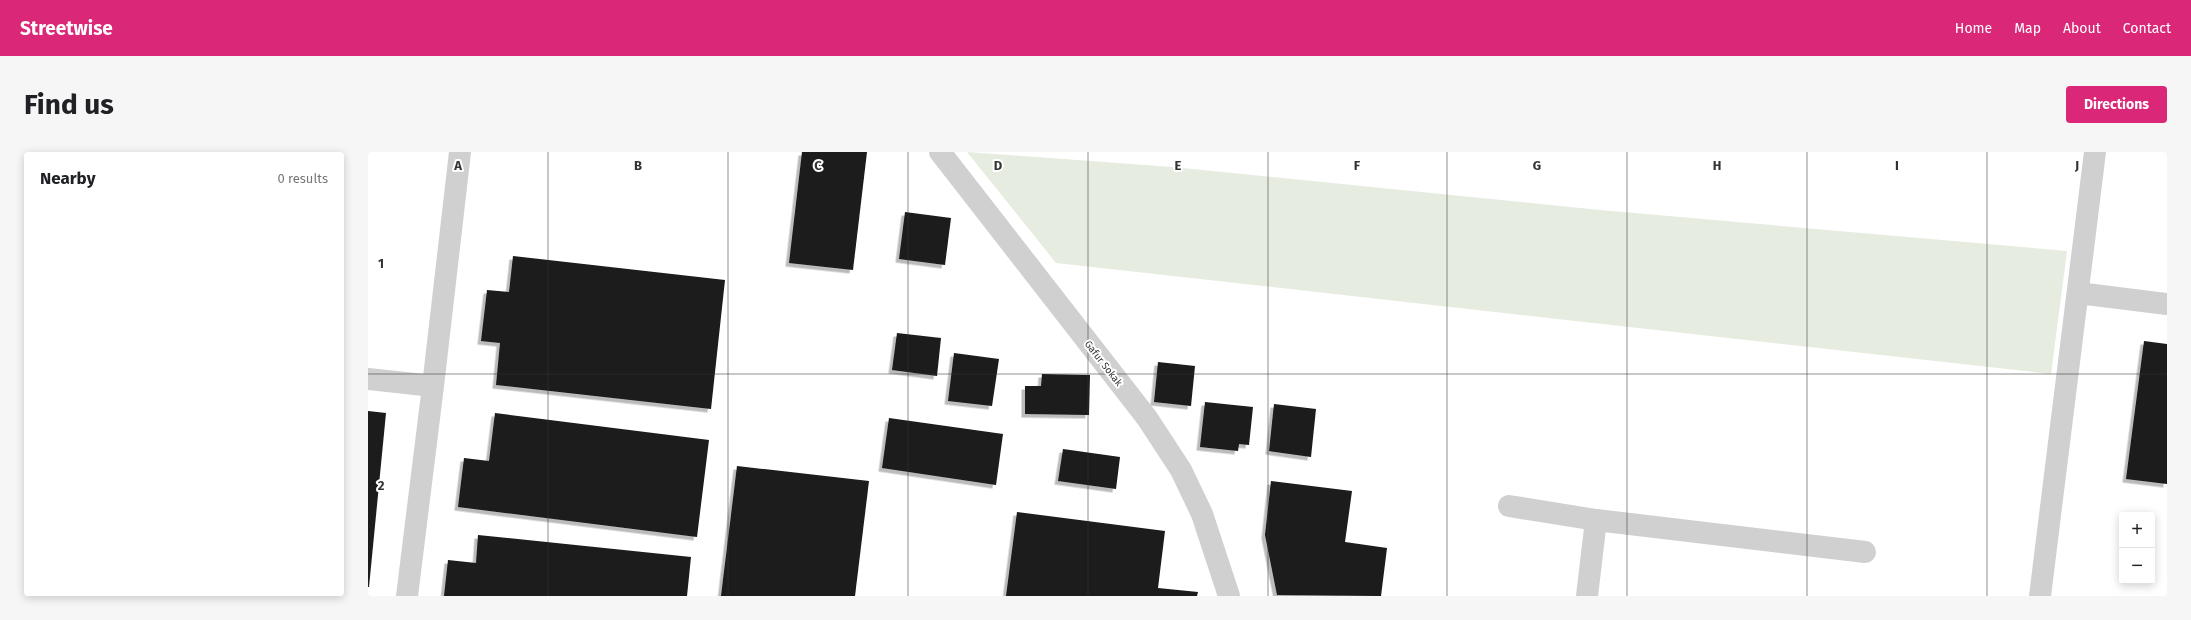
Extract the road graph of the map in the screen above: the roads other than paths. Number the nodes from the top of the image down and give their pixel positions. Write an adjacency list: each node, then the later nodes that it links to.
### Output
1 (460, 152): 7 (street)
2 (940, 152): 12 (street, Gafur Sokak)
3 (2095, 152): 4 (street)
4 (2078, 293): 5 (street); 14 (street)
5 (2167, 304)
6 (368, 380): 7 (street)
7 (433, 386): 11 (street)
8 (1508, 506): 9 (street)
9 (1596, 520): 10 (street); 13 (street)
10 (1864, 552)
11 (407, 596)
12 (1229, 596)
13 (1587, 596)
14 (2040, 596)

